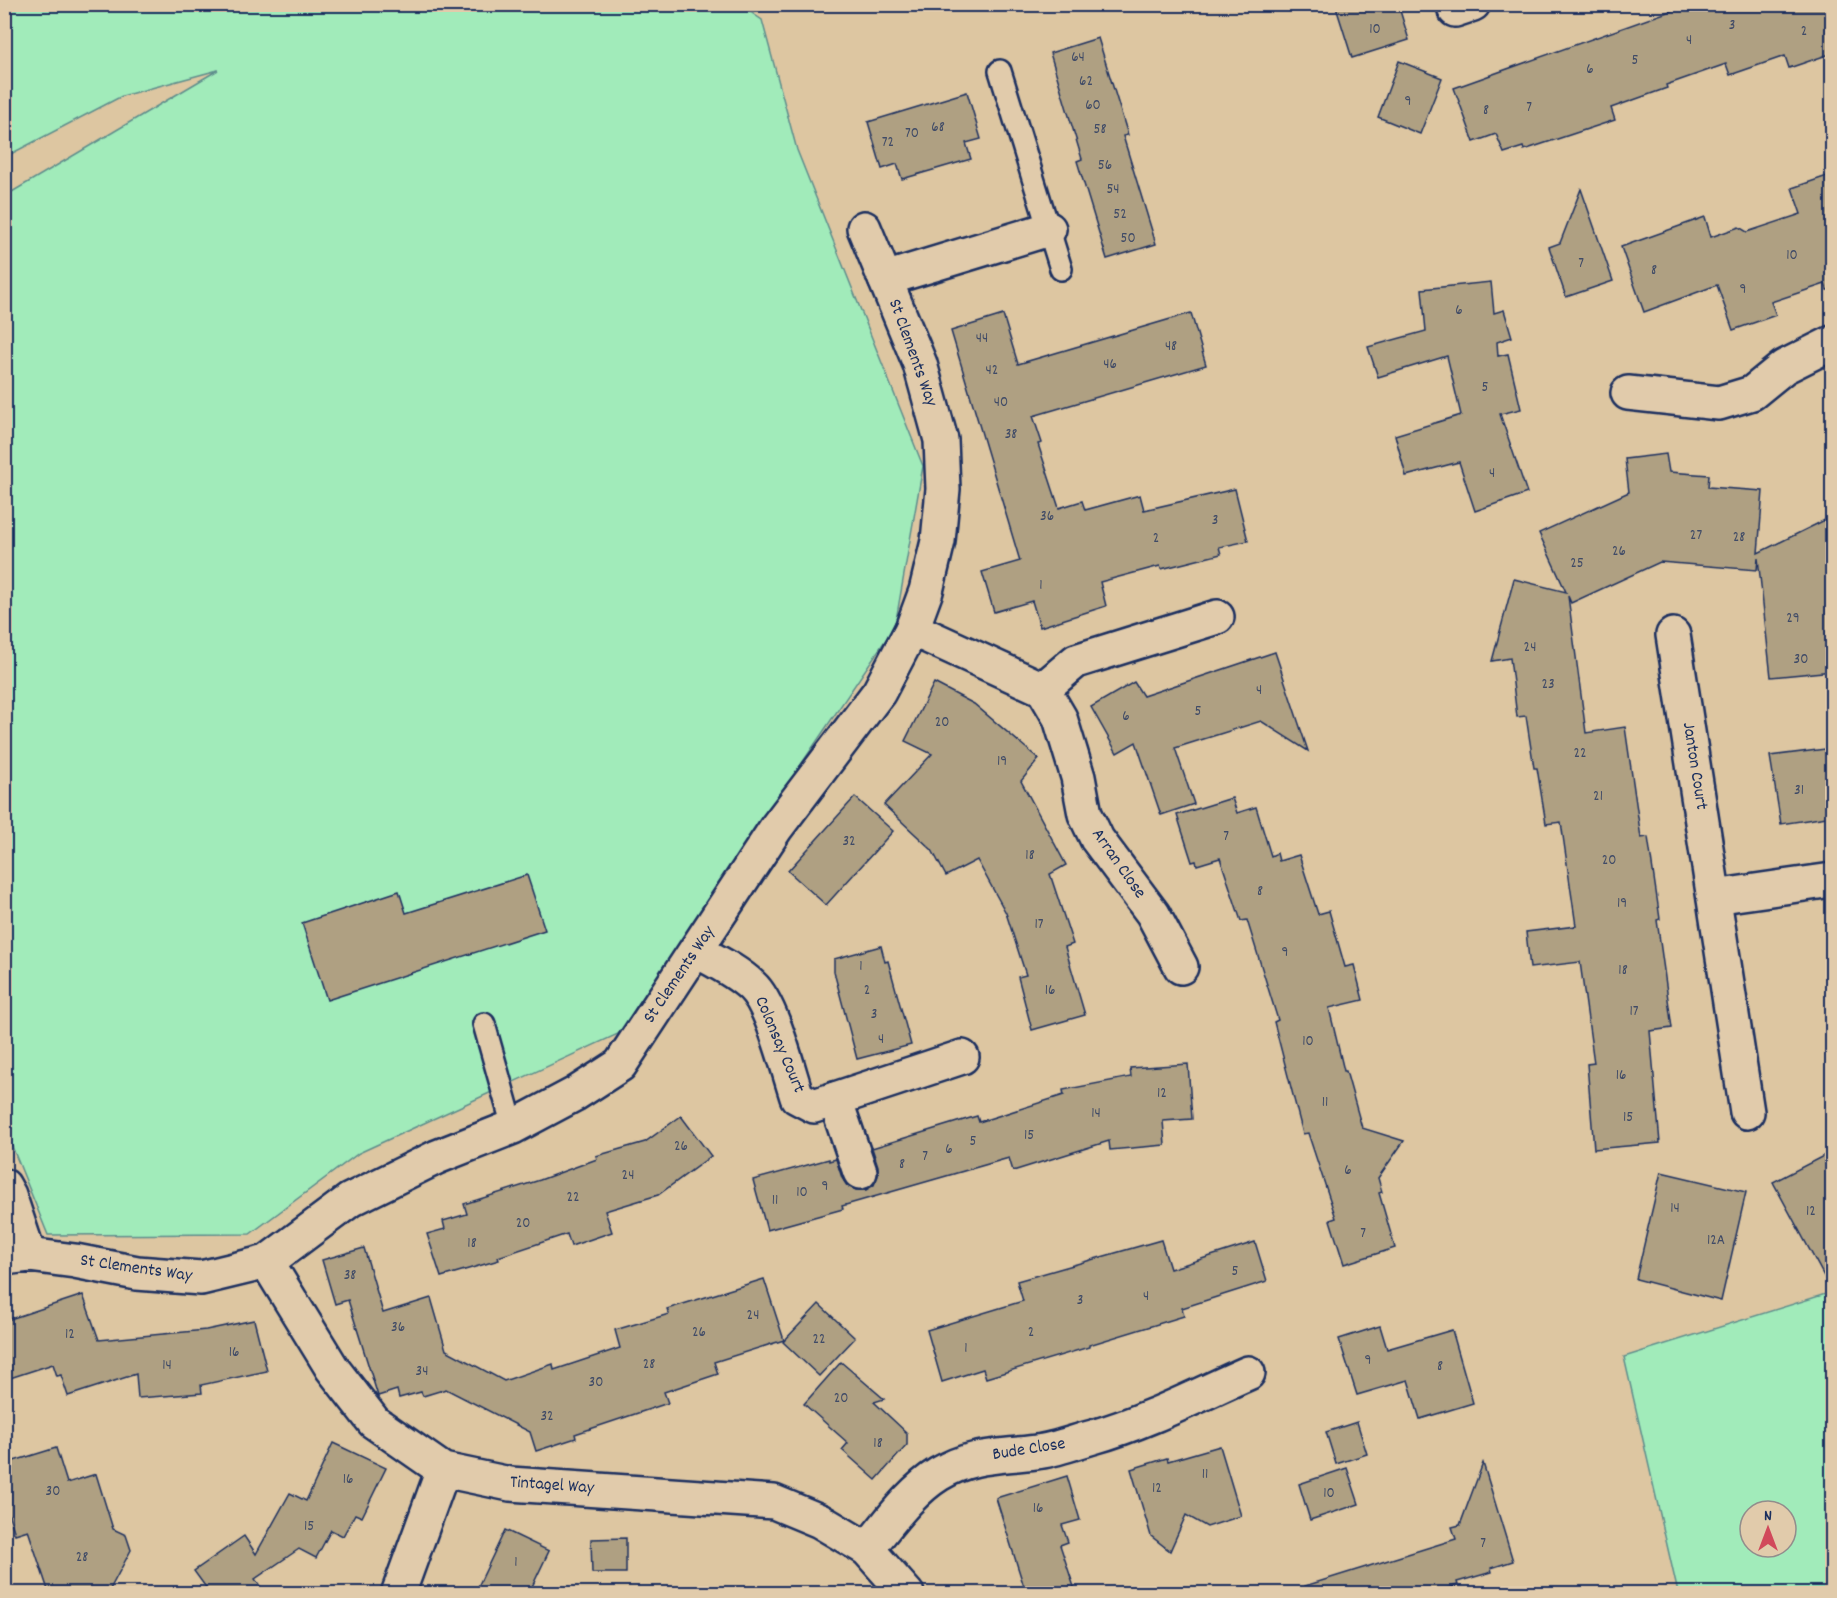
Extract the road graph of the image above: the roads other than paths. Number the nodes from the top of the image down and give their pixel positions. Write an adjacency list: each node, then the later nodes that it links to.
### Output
1 (1000, 70): 3 (lane)
2 (864, 228): 5 (street, St Clements Way)
3 (1049, 229): 4 (lane); 5 (street, St Clements Way)
4 (1061, 269)
5 (885, 279): 9 (street, St Clements Way)
6 (1833, 344): 7 (street)
7 (1628, 393)
8 (1217, 617): 11 (street)
9 (912, 629): 11 (street); 14 (street, St Clements Way)
10 (1673, 635): 13 (street, Janton Court)
11 (1043, 689): 15 (street, Arran Close)
12 (1833, 880): 13 (street)
13 (1714, 897): 19 (street, Janton Court)
14 (696, 951): 18 (street, Colonsay Court); 20 (street, St Clements Way)
15 (1181, 968)
16 (484, 1024): 20 (lane)
17 (962, 1057): 18 (street, Colonsay Court)
18 (835, 1099): 21 (street)
19 (1747, 1112)
20 (513, 1127): 24 (street, St Clements Way)
21 (860, 1172)
22 (4, 1186): 23 (street)
23 (16, 1257): 24 (street, St Clements Way)
24 (267, 1262): 26 (street, Tintagel Way)
25 (1248, 1373): 27 (street, Bude Close)
26 (443, 1470): 27 (street, Tintagel Way); 28 (street)
27 (867, 1549): 29 (street, Tintagel Way)
28 (398, 1593)
29 (908, 1593)

